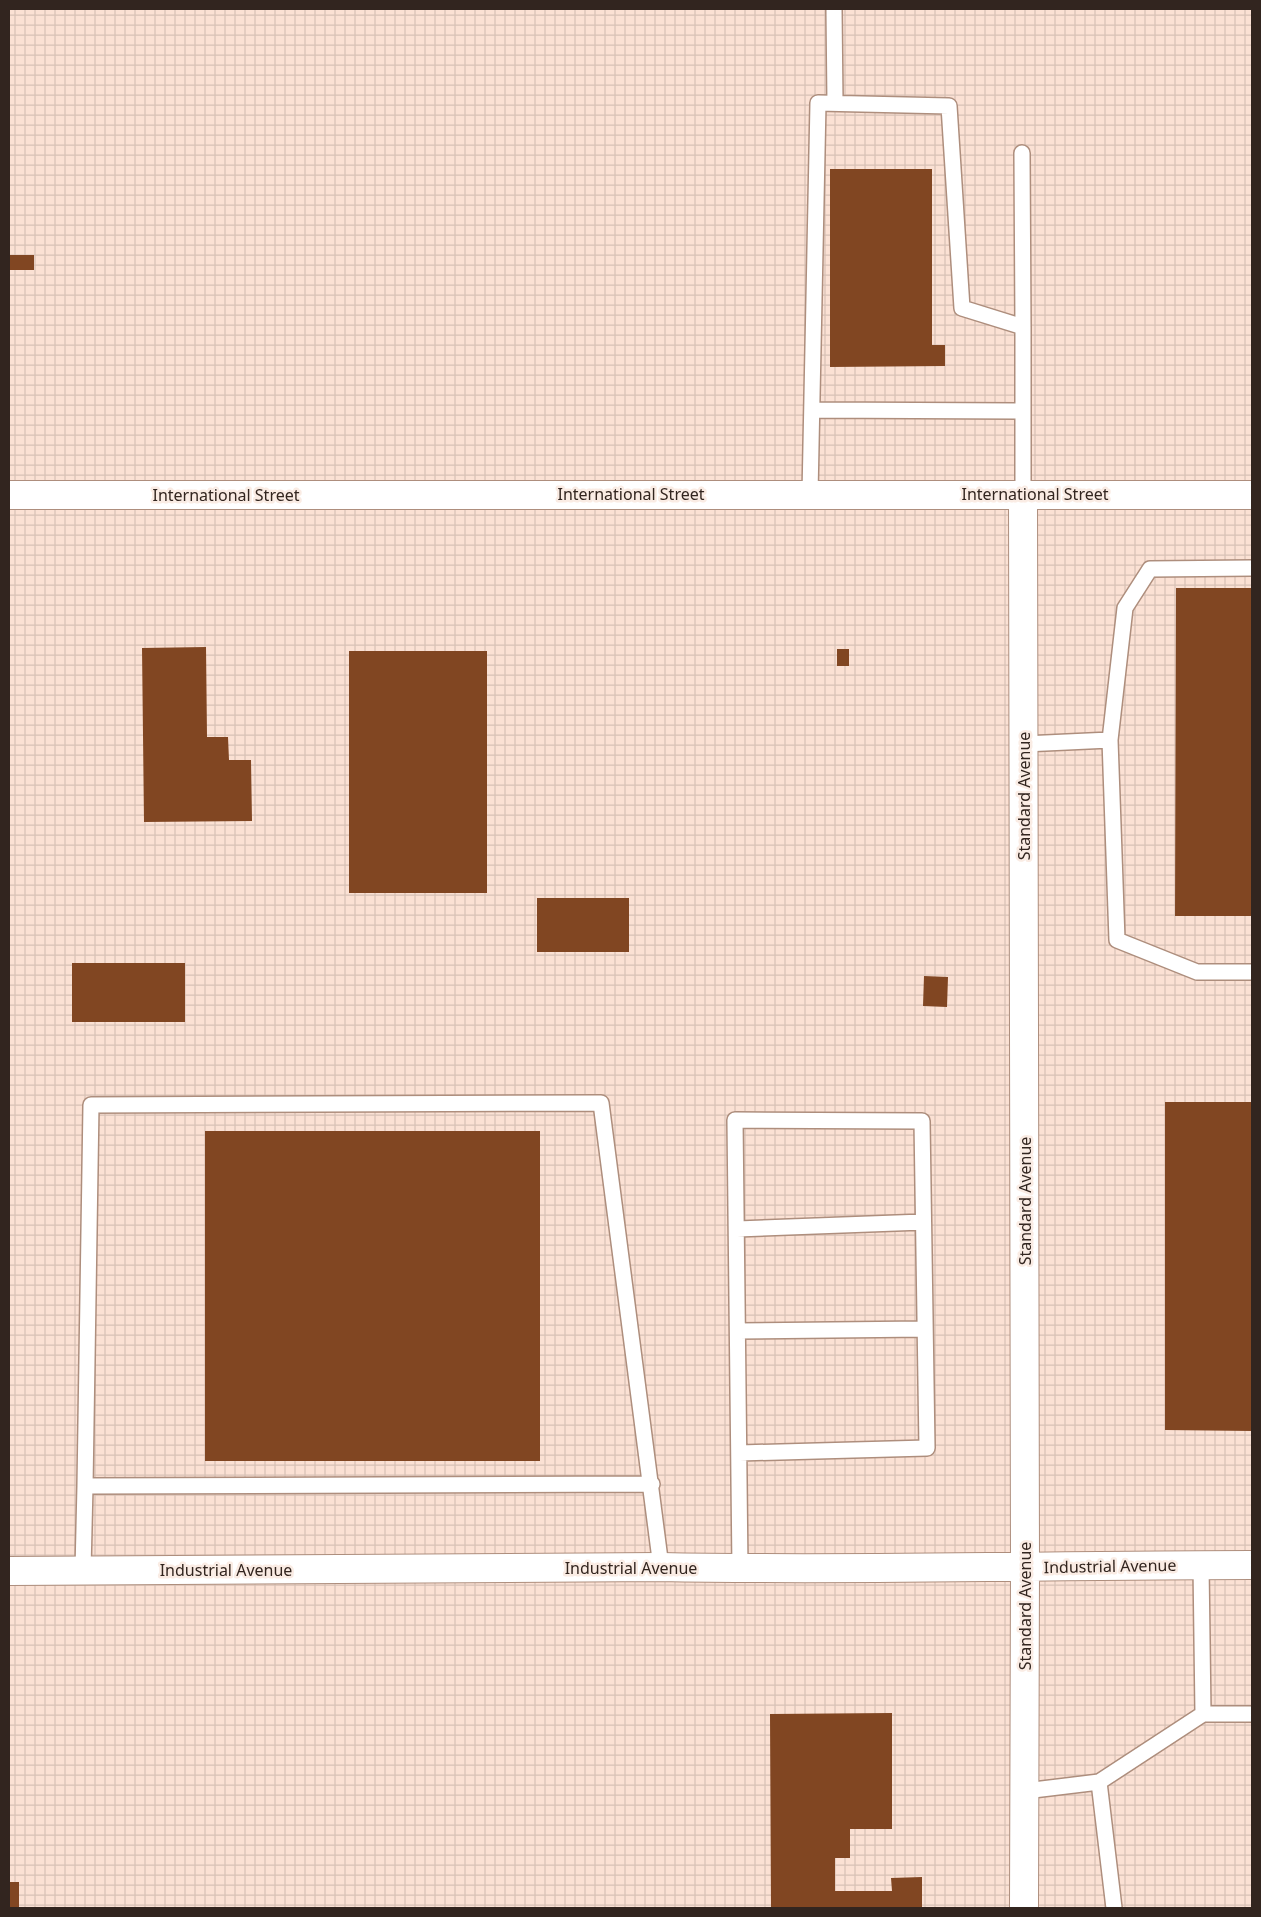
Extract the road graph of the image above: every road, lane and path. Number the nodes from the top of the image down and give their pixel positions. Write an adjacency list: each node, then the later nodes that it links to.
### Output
1 (834, 9): 2 (lane)
2 (835, 103): 4 (lane); 5 (lane)
3 (1022, 153): 4 (lane)
4 (1024, 326): 6 (lane)
5 (812, 410): 6 (lane); 7 (lane)
6 (1024, 411): 8 (lane)
7 (810, 494): 8 (street, International Street); 9 (street, International Street)
8 (1024, 494): 10 (street, International Street); 13 (street, Standard Avenue)
9 (9, 495)
10 (1252, 495)
11 (1252, 568): 12 (lane)
12 (1110, 740): 13 (lane); 14 (lane)
13 (1024, 744): 25 (street, Standard Avenue)
14 (1252, 972)
15 (923, 1222): 16 (lane); 16 (lane); 17 (lane)
16 (737, 1229): 18 (lane)
17 (924, 1329): 18 (lane); 19 (lane)
18 (738, 1331): 19 (lane)
19 (740, 1453): 26 (lane)
20 (652, 1484): 21 (lane); 21 (lane); 24 (lane)
21 (85, 1486): 28 (lane)
22 (1201, 1565): 23 (street, Industrial Avenue); 25 (street, Industrial Avenue); 29 (lane)
23 (1252, 1565)
24 (661, 1567): 26 (street, Industrial Avenue); 28 (street, Industrial Avenue)
25 (1025, 1568): 26 (street, Industrial Avenue); 32 (street, Standard Avenue)
26 (740, 1569)
27 (9, 1570): 28 (street, Industrial Avenue)
28 (83, 1570)
29 (1203, 1714): 30 (lane); 31 (lane)
30 (1252, 1714)
31 (1098, 1782): 32 (lane); 34 (lane)
32 (1025, 1790): 33 (street, Standard Avenue)
33 (1024, 1908)
34 (1114, 1908)

